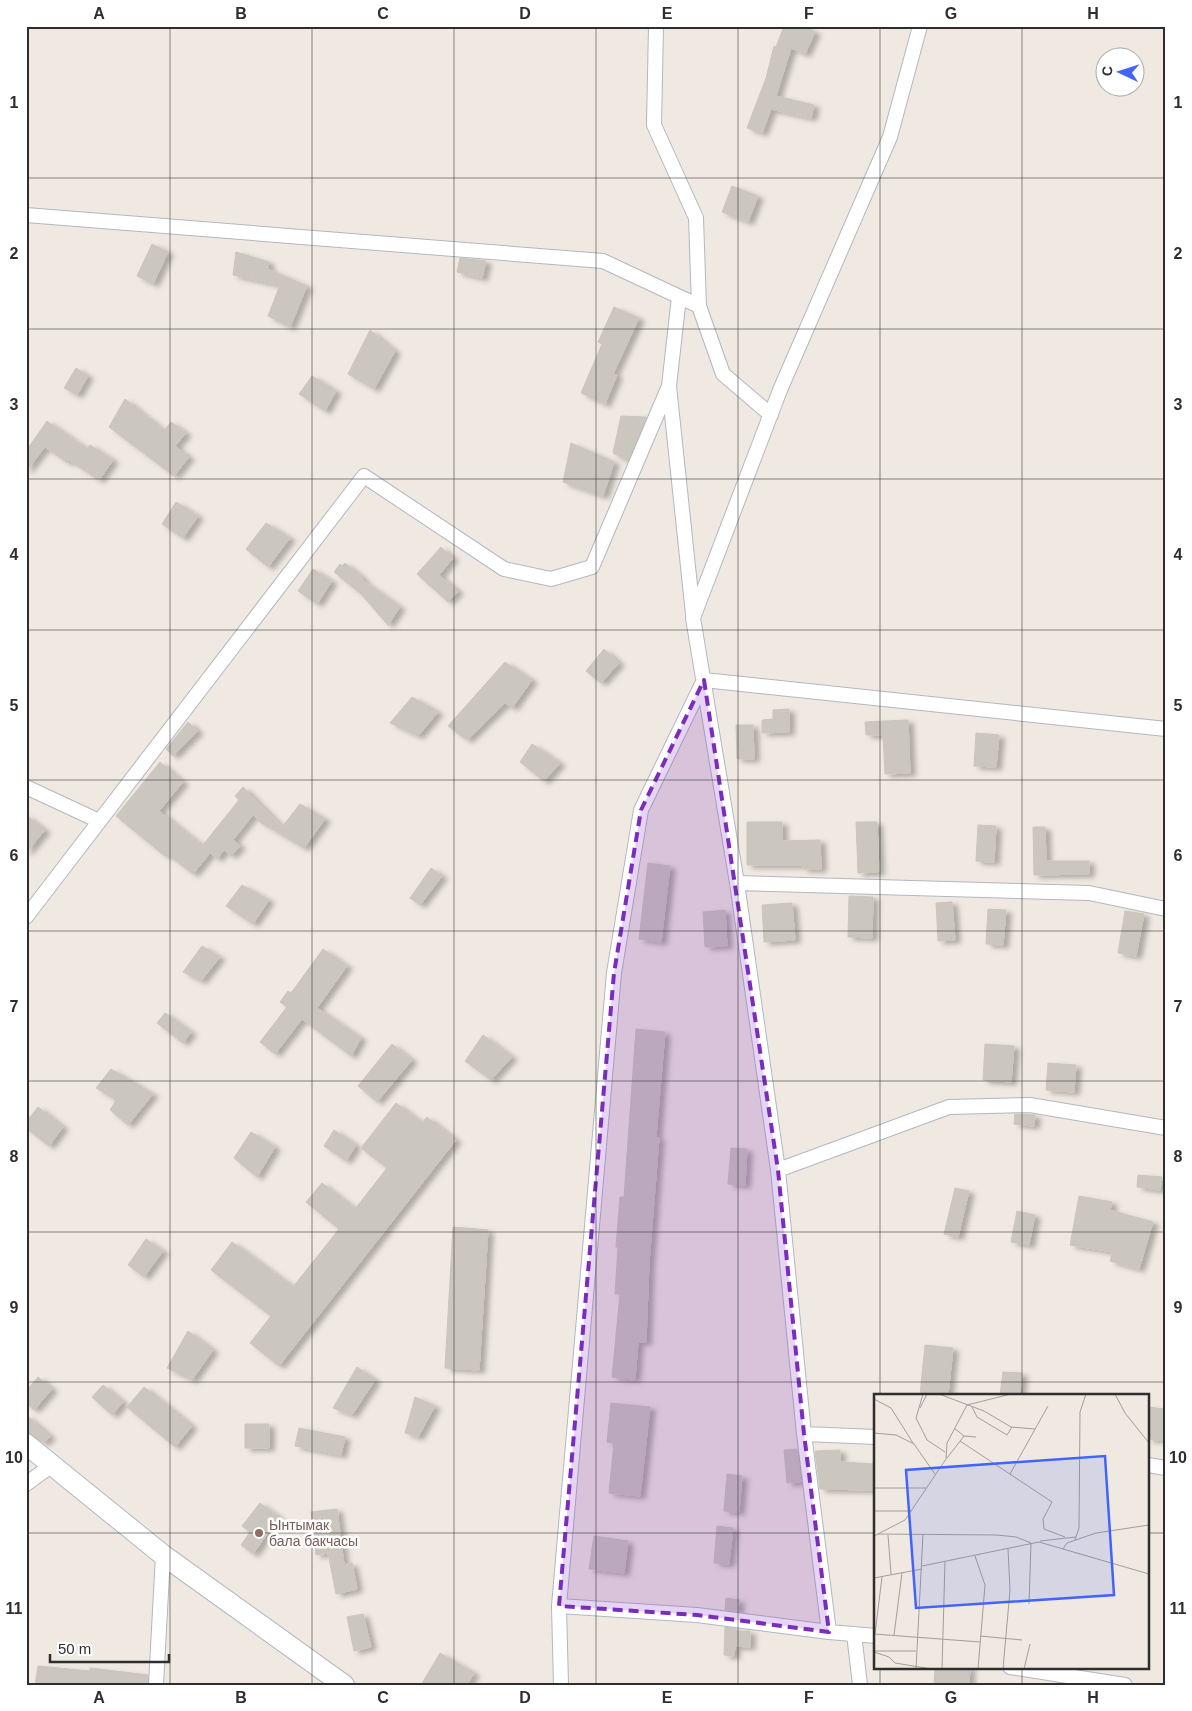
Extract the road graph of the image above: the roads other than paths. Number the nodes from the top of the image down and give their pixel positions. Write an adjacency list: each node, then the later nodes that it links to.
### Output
1 (656, 26): 5 (street)
2 (920, 26): 7 (street)
3 (26, 215): 4 (street)
4 (678, 297): 5 (street); 6 (street)
5 (699, 306): 7 (street)
6 (669, 386): 8 (street); 12 (street)
7 (770, 415): 8 (street)
8 (694, 618): 9 (street)
9 (704, 680): 10 (street); 13 (street); 26 (street)
10 (1166, 729)
11 (26, 787): 12 (street)
12 (99, 821): 15 (street)
13 (737, 883): 14 (street); 17 (street)
14 (1166, 909)
15 (26, 916)
16 (1166, 1128): 17 (street)
17 (778, 1170): 18 (street)
18 (804, 1434): 19 (street); 27 (street)
19 (874, 1437)
20 (26, 1444): 21 (street)
21 (52, 1465): 24 (street); 25 (street)
22 (1150, 1466): 23 (street)
23 (1166, 1468)
24 (26, 1484)
25 (163, 1555): 31 (street); 32 (street)
26 (559, 1606): 27 (street); 33 (street)
27 (828, 1632): 28 (street)
28 (854, 1634): 29 (street); 34 (street)
29 (874, 1636)
30 (1016, 1668): 35 (street)
31 (156, 1685)
32 (344, 1685)
33 (560, 1685)
34 (860, 1685)
35 (1124, 1685)

